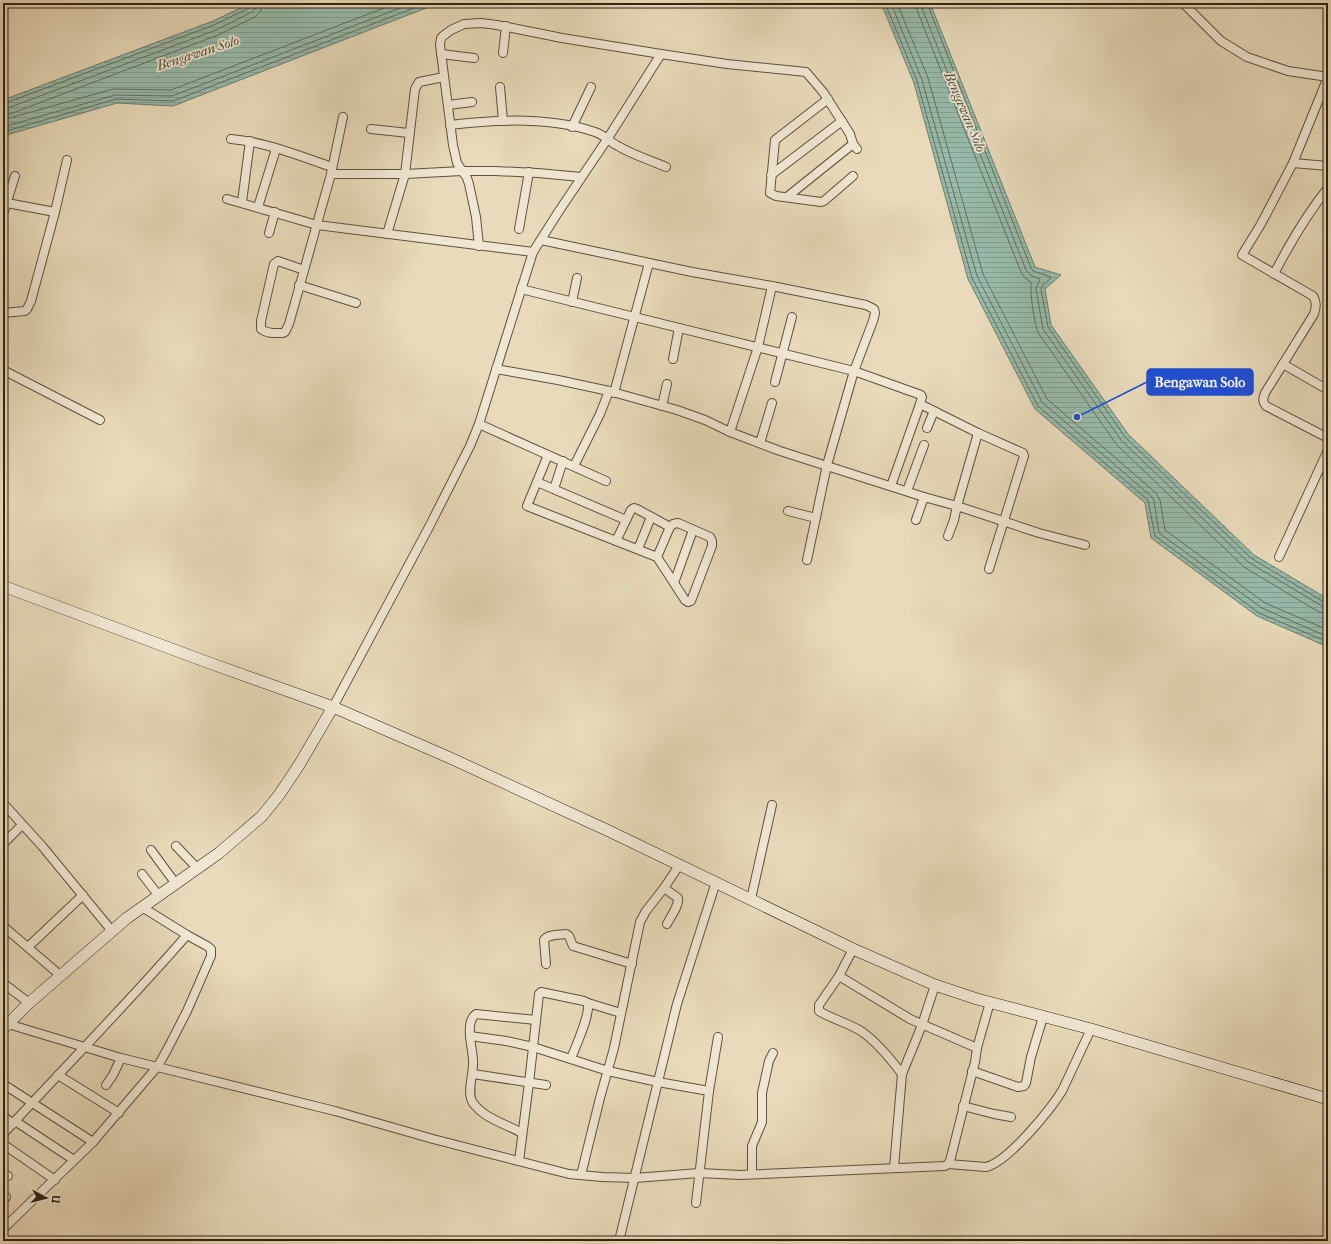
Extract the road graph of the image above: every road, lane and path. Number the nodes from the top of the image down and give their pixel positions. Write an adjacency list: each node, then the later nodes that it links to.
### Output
1 (1183, 3): 25 (street)
2 (506, 26): 3 (street); 4 (street); 5 (street)
3 (441, 54): 6 (street); 7 (street)
4 (503, 54)
5 (662, 54): 10 (street); 20 (street)
6 (474, 58)
7 (444, 77): 12 (street); 19 (street)
8 (500, 87): 14 (street)
9 (591, 87): 17 (street)
10 (826, 95): 15 (street); 32 (street)
11 (472, 102): 12 (street)
12 (448, 105): 16 (street)
13 (343, 117): 28 (street)
14 (503, 121): 16 (street); 17 (street)
15 (842, 121): 32 (street); 37 (street)
16 (450, 125): 29 (street)
17 (572, 127): 20 (street)
18 (370, 129): 19 (street)
19 (409, 133): 31 (street)
20 (608, 138): 27 (street); 35 (street)
21 (231, 139): 22 (street)
22 (250, 141): 23 (street); 39 (street)
23 (276, 149): 28 (street); 41 (street)
24 (67, 160): 42 (street)
25 (1293, 163): 26 (street); 53 (street)
26 (1328, 166)
27 (666, 167)
28 (332, 171): 31 (street); 44 (street)
29 (462, 171): 30 (street); 31 (street); 49 (street)
30 (529, 172): 35 (street); 45 (street)
31 (405, 174): 47 (street)
32 (771, 175): 37 (street)
33 (15, 176): 40 (street)
34 (853, 176): 37 (street)
35 (581, 177): 48 (street)
36 (1328, 188): 53 (street)
37 (786, 197)
38 (227, 199): 39 (street)
39 (242, 202): 41 (street)
40 (5, 208): 42 (street)
41 (258, 208): 43 (street)
42 (55, 212): 60 (street)
43 (275, 212): 44 (street); 46 (street)
44 (317, 225): 47 (street); 52 (street)
45 (519, 229)
46 (269, 233)
47 (387, 234): 49 (street)
48 (541, 240): 50 (street); 51 (street)
49 (479, 246): 50 (street)
50 (533, 252): 57 (street)
51 (649, 263): 56 (street); 61 (street)
52 (304, 270): 55 (street); 55 (street)
53 (1274, 274): 67 (street)
54 (577, 278): 58 (street)
55 (299, 285): 59 (street)
56 (772, 286): 64 (street); 70 (street)
57 (521, 289): 58 (street); 68 (street)
58 (572, 302): 61 (street)
59 (356, 303)
60 (3, 313)
61 (634, 317): 63 (street); 74 (street)
62 (792, 317): 65 (street)
63 (679, 328): 64 (street); 66 (street)
64 (758, 347): 65 (street); 82 (street)
65 (782, 353): 70 (street); 71 (street)
66 (672, 359)
67 (1283, 364): 73 (street); 84 (street)
68 (496, 369): 74 (street); 80 (street)
69 (3, 370): 79 (street)
70 (854, 371): 76 (street); 90 (street)
71 (775, 382)
72 (667, 384): 77 (street)
73 (1328, 390)
74 (612, 392): 77 (street); 91 (street)
75 (772, 404): 85 (street)
76 (920, 404): 78 (street); 94 (street)
77 (662, 406): 82 (street)
78 (934, 411): 81 (street); 83 (street)
79 (100, 420)
80 (478, 424): 88 (street); 117 (street)
81 (927, 428)
82 (730, 432): 85 (street)
83 (978, 433): 98 (street); 104 (street)
84 (1328, 438)
85 (760, 443): 90 (street)
86 (924, 445): 96 (street)
87 (1328, 450): 112 (street)
88 (548, 455): 89 (street); 93 (street)
89 (563, 461): 91 (street); 95 (street)
90 (827, 465): 94 (street); 101 (street)
91 (574, 466): 92 (street)
92 (606, 481)
93 (537, 482): 95 (street); 108 (street)
94 (891, 486): 96 (street)
95 (554, 490): 102 (street)
96 (907, 491): 97 (street)
97 (924, 497): 98 (street); 103 (street)
98 (957, 506): 104 (street); 107 (street)
99 (788, 511): 101 (street)
100 (651, 517): 102 (street); 105 (street); 110 (street)
101 (816, 518): 113 (street)
102 (626, 520): 108 (street)
103 (916, 520)
104 (1003, 521): 109 (street); 114 (street)
105 (670, 527): 106 (street); 111 (street)
106 (693, 530): 115 (street); 115 (street)
107 (948, 536)
108 (616, 541): 110 (street)
109 (1085, 545)
110 (638, 549): 111 (street)
111 (657, 556): 115 (street)
112 (1279, 557)
113 (807, 560)
114 (989, 569)
115 (674, 583)
116 (3, 586): 117 (street)
117 (333, 707): 124 (street); 125 (street)
118 (3, 803): 120 (street)
119 (772, 805): 132 (street)
120 (22, 825): 121 (street); 130 (street)
121 (3, 844)
122 (176, 846): 125 (street)
123 (151, 850): 128 (street)
124 (680, 864): 127 (street); 129 (street)
125 (197, 868): 128 (street)
126 (142, 874): 131 (street)
127 (716, 882): 132 (street); 169 (street)
128 (176, 884): 131 (street)
129 (664, 888): 134 (street); 141 (street)
130 (83, 895): 136 (street); 138 (street)
131 (159, 896): 133 (street)
132 (751, 899): 139 (street)
133 (142, 907): 136 (street); 137 (street)
134 (667, 924)
135 (3, 926): 138 (street)
136 (112, 931): 142 (street)
137 (186, 935): 157 (street); 163 (street)
138 (28, 947): 142 (street)
139 (853, 949): 143 (street); 145 (street)
140 (546, 964): 141 (street)
141 (632, 964): 149 (street)
142 (61, 976): 147 (street)
143 (838, 976): 153 (street); 167 (street)
144 (3, 982): 147 (street)
145 (935, 985): 146 (street); 153 (street)
146 (990, 1002): 150 (street); 159 (street)
147 (29, 1003): 152 (street)
148 (588, 1003): 149 (street); 151 (street); 162 (street)
149 (621, 1013): 164 (street)
150 (1042, 1017): 154 (street); 165 (street)
151 (536, 1020): 155 (street); 158 (street)
152 (5, 1024): 157 (street)
153 (922, 1025): 159 (street); 167 (street)
154 (1091, 1029): 175 (street); 188 (street)
155 (470, 1036): 158 (street); 166 (street)
156 (718, 1037): 174 (street)
157 (84, 1047): 161 (street); 168 (street)
158 (533, 1047): 162 (street); 170 (street)
159 (977, 1048): 165 (street)
160 (773, 1053): 191 (street)
161 (121, 1058): 163 (street); 173 (street)
162 (571, 1059): 164 (street)
163 (158, 1066): 178 (street); 187 (street)
164 (608, 1071): 169 (street); 192 (street)
165 (972, 1071): 177 (street)
166 (473, 1074): 170 (street); 182 (street)
167 (902, 1074): 189 (street)
168 (58, 1075): 176 (street); 178 (street)
169 (658, 1082): 174 (street); 193 (street)
170 (529, 1083): 172 (street); 182 (street)
171 (3, 1084): 176 (street)
172 (546, 1085)
173 (106, 1086)
174 (709, 1091): 190 (street)
175 (1328, 1099)
176 (32, 1103): 181 (street); 184 (street)
177 (963, 1106): 180 (street); 188 (street)
178 (120, 1113): 184 (street)
179 (3, 1116): 181 (street)
180 (1011, 1117)
181 (14, 1122): 183 (street); 186 (street)
182 (522, 1133): 187 (street)
183 (3, 1134)
184 (93, 1142): 186 (street)
185 (3, 1144): 194 (street)
186 (74, 1160): 194 (street)
187 (519, 1161): 192 (street)
188 (948, 1164): 189 (street)
189 (894, 1168): 191 (street)
190 (699, 1173): 191 (street); 193 (street); 195 (street)
191 (752, 1174)
192 (581, 1175): 193 (street)
193 (635, 1178): 197 (street)
194 (55, 1180): 196 (street)
195 (696, 1203)
196 (3, 1229)
197 (619, 1241)

